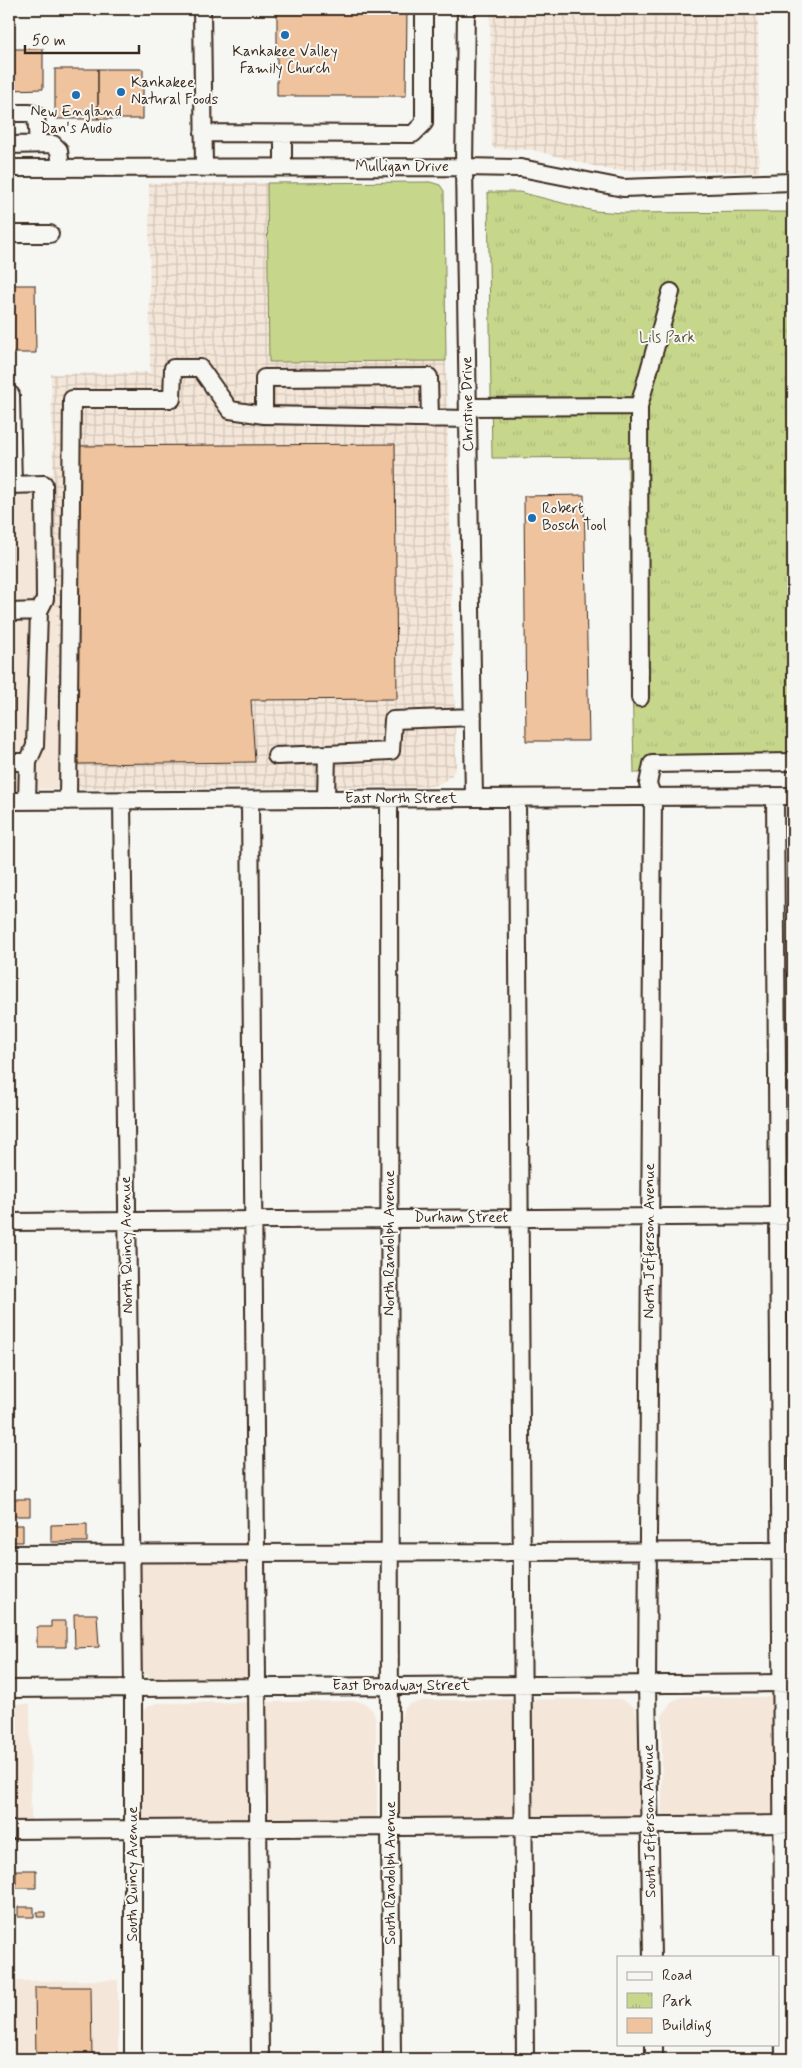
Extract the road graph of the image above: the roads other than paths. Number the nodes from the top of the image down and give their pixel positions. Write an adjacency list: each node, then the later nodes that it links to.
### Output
1 (202, 9): 5 (street)
2 (424, 9): 6 (street)
3 (466, 9): 10 (street, Christine Drive)
4 (9, 113): 7 (street)
5 (203, 133): 6 (street); 13 (street)
6 (283, 134): 9 (street)
7 (38, 144): 8 (street); 12 (street)
8 (9, 145)
9 (283, 167): 10 (street, Mulligan Drive); 13 (street, Mulligan Drive)
10 (464, 167): 14 (street, Mulligan Drive); 20 (street, Christine Drive)
11 (9, 168): 12 (street, Mulligan Drive)
12 (61, 168): 13 (street, Mulligan Drive)
13 (204, 168)
14 (793, 182)
15 (9, 234): 16 (street)
16 (50, 234)
17 (671, 292): 19 (street)
18 (10, 395): 23 (street)
19 (639, 406): 20 (street); 26 (street)
20 (468, 413): 22 (street); 27 (street, Christine Drive)
21 (264, 415): 22 (street); 22 (street); 42 (street)
22 (430, 418)
23 (11, 485): 24 (street)
24 (39, 611): 25 (street); 31 (street)
25 (9, 612)
26 (640, 698)
27 (473, 717): 28 (street); 36 (street, Christine Drive)
28 (327, 754): 29 (street); 38 (street)
29 (276, 756)
30 (9, 762): 31 (street)
31 (28, 762): 41 (street)
32 (793, 762): 35 (street, North Jefferson Avenue)
33 (774, 796): 34 (street, East North Street); 35 (street, East North Street); 45 (street)
34 (793, 796)
35 (653, 797): 37 (street, East North Street); 46 (street, North Jefferson Avenue)
36 (474, 798): 37 (street, East North Street); 39 (street, East North Street)
37 (517, 798): 47 (street)
38 (326, 799): 39 (street, East North Street); 40 (street, East North Street)
39 (389, 799): 48 (street, North Randolph Avenue)
40 (250, 800): 43 (street, East North Street); 49 (street)
41 (27, 801): 42 (street, East North Street); 44 (street, East North Street)
42 (68, 801): 43 (street, East North Street)
43 (122, 801): 50 (street, North Quincy Avenue)
44 (9, 802)
45 (786, 1216): 46 (street, Durham Street); 52 (street)
46 (650, 1217): 47 (street, Durham Street); 53 (street, North Jefferson Avenue)
47 (520, 1218): 48 (street, Durham Street); 55 (street)
48 (390, 1219): 49 (street, Durham Street); 54 (street, North Randolph Avenue)
49 (253, 1220): 50 (street, Durham Street); 57 (street)
50 (127, 1221): 51 (street, Durham Street); 58 (street, North Quincy Avenue)
51 (9, 1222)
52 (787, 1551): 53 (street); 59 (street)
53 (648, 1552): 55 (street); 60 (street, North Jefferson Avenue)
54 (390, 1553): 55 (street); 57 (street); 62 (street, North Randolph Avenue)
55 (522, 1553): 61 (street)
56 (9, 1554): 58 (street)
57 (256, 1554): 58 (street); 63 (street)
58 (131, 1555): 64 (street, North Quincy Avenue)
59 (787, 1683): 60 (street, East Broadway Street); 66 (street)
60 (647, 1684): 61 (street, East Broadway Street); 67 (street, South Jefferson Avenue)
61 (523, 1685): 62 (street, East Broadway Street); 68 (street)
62 (390, 1686): 63 (street, East Broadway Street); 69 (street, South Randolph Avenue)
63 (257, 1687): 64 (street, East Broadway Street); 70 (street)
64 (132, 1688): 65 (street, East Broadway Street); 71 (street, South Quincy Avenue)
65 (9, 1689)
66 (788, 1824): 67 (street); 80 (street)
67 (650, 1825): 68 (street); 73 (street, South Jefferson Avenue)
68 (524, 1826): 69 (street); 78 (street)
69 (390, 1827): 70 (street); 77 (street, South Randolph Avenue)
70 (258, 1828): 71 (street); 76 (street)
71 (132, 1829): 72 (street); 75 (street, South Quincy Avenue)
72 (9, 1830)
73 (652, 1956)
74 (654, 2046): 79 (street)
75 (133, 2059)
76 (260, 2059)
77 (392, 2059)
78 (525, 2059)
79 (654, 2059)
80 (784, 2059)

